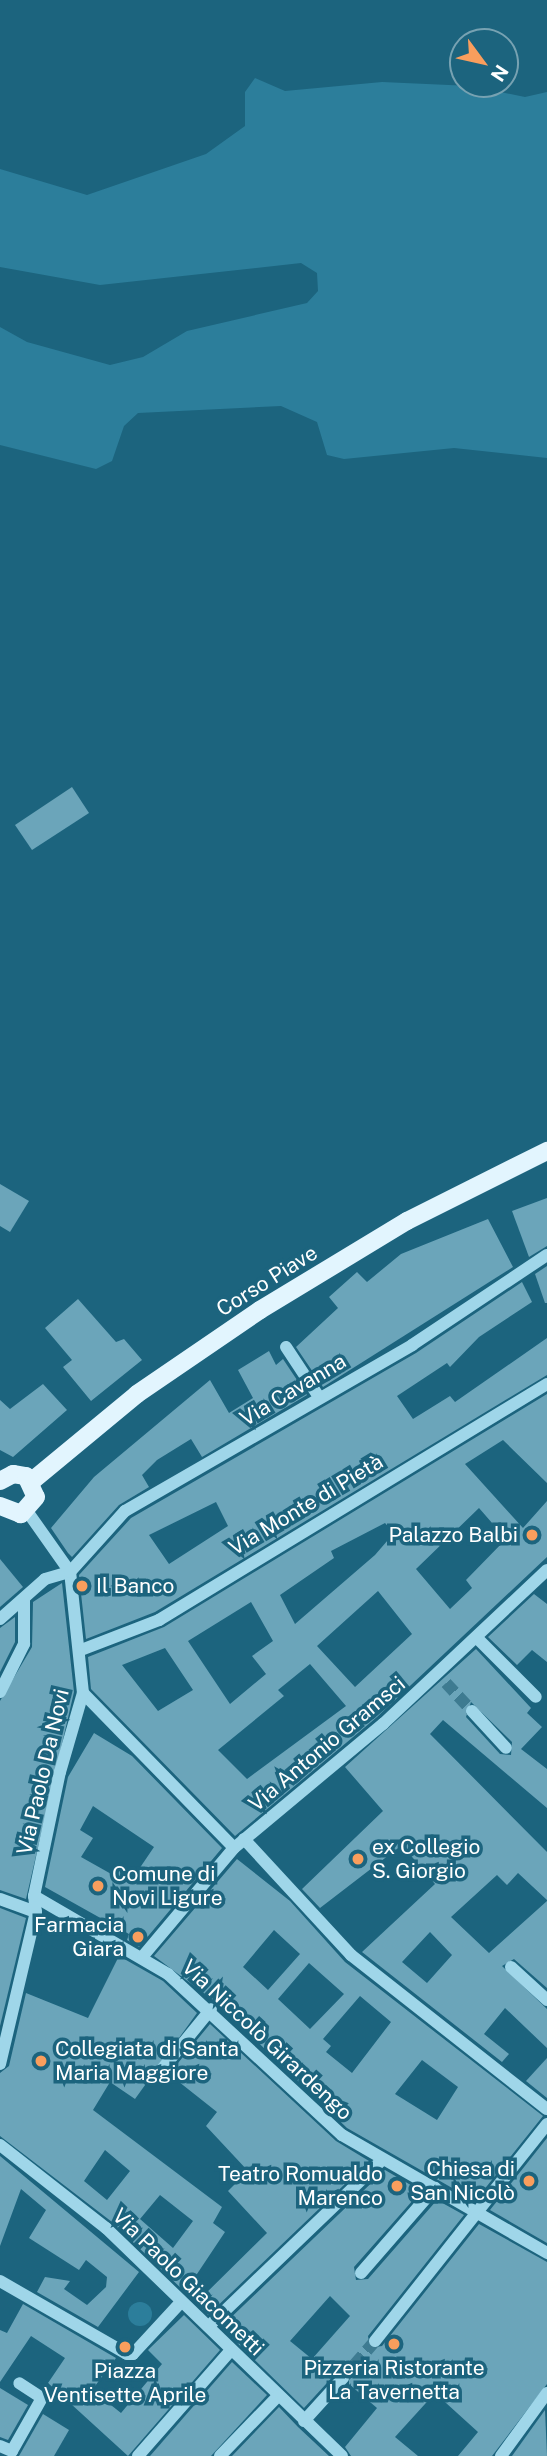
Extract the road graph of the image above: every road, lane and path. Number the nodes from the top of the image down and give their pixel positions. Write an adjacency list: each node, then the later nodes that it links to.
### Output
1 (547, 1151): 7 (main road, Corso Piave)
2 (547, 1255): 5 (street, Via Cavanna)
3 (286, 1347): 5 (street)
4 (547, 1384): 15 (street, Via Monte di Pietà)
5 (317, 1394): 11 (street, Via Cavanna)
6 (2, 1475): 7 (main road)
7 (32, 1481): 9 (main road)
8 (0, 1506): 9 (main road)
9 (27, 1511): 11 (street)
10 (547, 1570): 14 (street, Via Antonio Gramsci)
11 (70, 1572): 12 (street); 15 (street, Via Paolo Da Novi)
12 (24, 1600): 13 (street); 16 (street)
13 (0, 1619)
14 (477, 1638): 18 (street); 21 (street, Via Antonio Gramsci)
15 (81, 1650): 17 (street, Via Paolo Da Novi)
16 (0, 1692)
17 (83, 1693): 22 (street); 23 (street, Via Paolo Da Novi)
18 (536, 1697)
19 (472, 1711): 20 (street)
20 (506, 1748)
21 (244, 1839): 22 (street, Via Antonio Gramsci); 32 (street)
22 (234, 1848): 26 (street, Via Antonio Gramsci)
23 (34, 1896): 25 (street); 26 (street, Via Niccolò Girardengo)
24 (0, 1899): 25 (street)
25 (36, 1912): 30 (street)
26 (143, 1956): 29 (street, Via Niccolò Girardengo)
27 (511, 1967): 28 (street)
28 (547, 2000)
29 (211, 2009): 31 (street); 35 (street, Via Niccolò Girardengo)
30 (0, 2064)
31 (154, 2079)
32 (547, 2109)
33 (547, 2124): 37 (street)
34 (0, 2145): 41 (street, Via Paolo Giacometti)
35 (382, 2160): 36 (street, Via Niccolò Girardengo); 42 (street)
36 (435, 2188): 37 (street, Via Niccolò Girardengo); 39 (street)
37 (483, 2212): 38 (street, Via Niccolò Girardengo); 43 (street)
38 (547, 2253)
39 (361, 2273)
40 (0, 2281): 41 (street)
41 (181, 2302): 44 (street, Via Paolo Giacometti)
42 (210, 2325)
43 (375, 2341)
44 (231, 2350): 48 (street, Via Paolo Giacometti); 51 (street)
45 (343, 2378): 49 (street)
46 (19, 2383): 50 (street)
47 (547, 2393): 54 (street)
48 (278, 2396): 49 (street, Via Paolo Giacometti); 52 (street)
49 (304, 2421): 53 (street, Via Paolo Giacometti)
50 (0, 2446)
51 (138, 2456)
52 (220, 2456)
53 (342, 2456)
54 (501, 2456)

